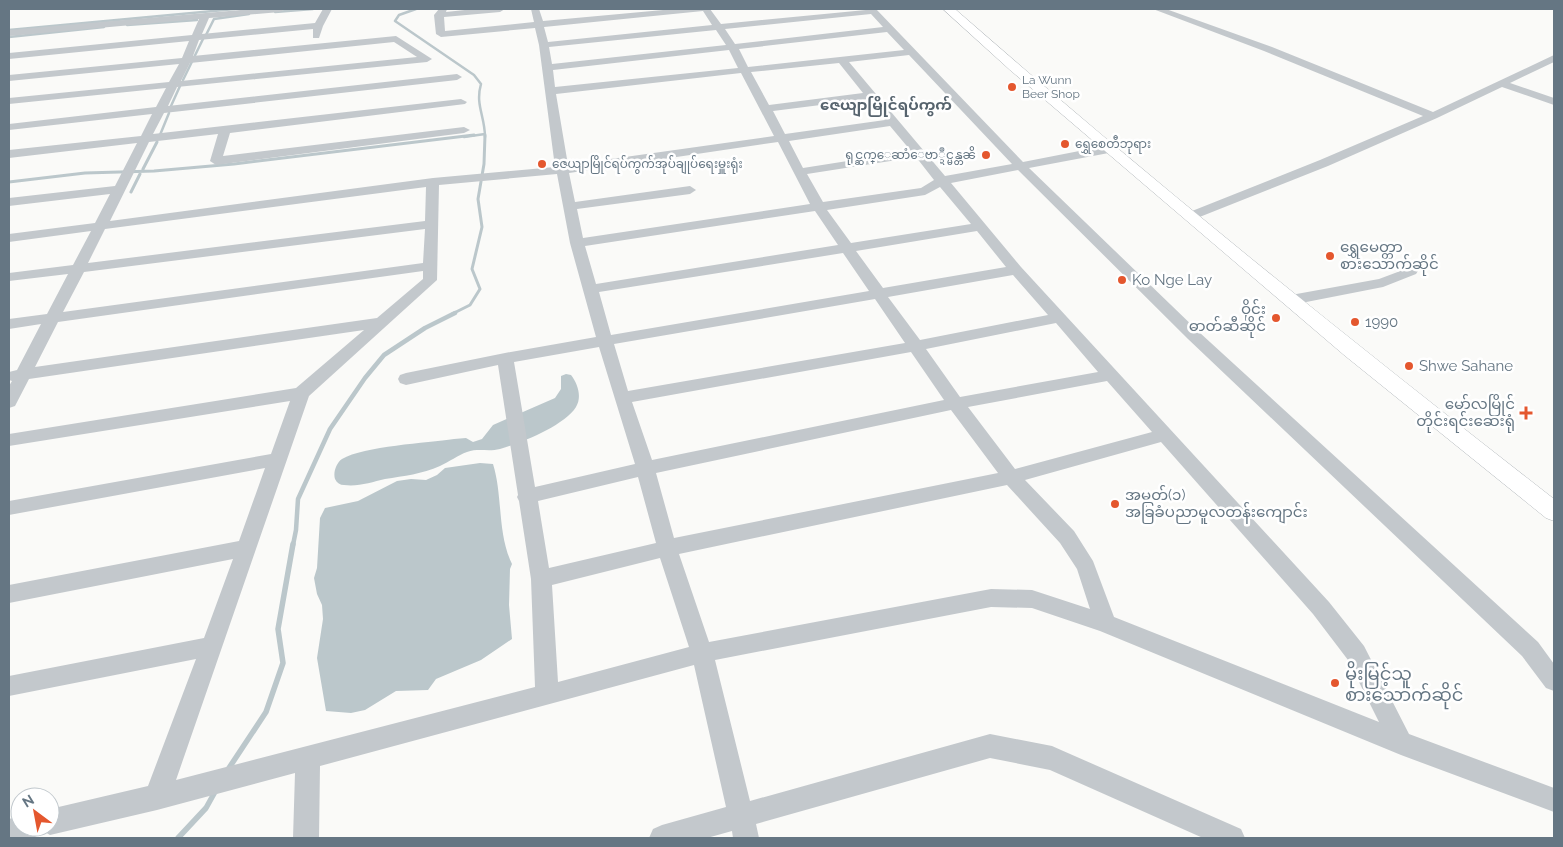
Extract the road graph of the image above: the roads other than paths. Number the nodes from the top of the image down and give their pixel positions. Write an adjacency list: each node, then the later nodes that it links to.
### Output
1 (280, 9): 10 (street)
2 (327, 9): 12 (street)
3 (500, 9): 9 (street)
4 (700, 9): 11 (street)
5 (706, 9): 13 (street)
6 (949, 9): 46 (main road)
7 (1158, 9): 38 (street)
8 (872, 10): 13 (street); 14 (street)
9 (441, 12): 11 (street)
10 (205, 16): 15 (street); 16 (street)
11 (536, 16): 17 (street)
12 (318, 26): 16 (street); 18 (street)
13 (718, 27): 17 (street); 19 (street)
14 (890, 29): 19 (street); 20 (street)
15 (9, 33)
16 (195, 38): 21 (street); 23 (street)
17 (544, 45): 25 (street)
18 (315, 46): 23 (street); 30 (street)
19 (733, 48): 25 (street); 26 (street)
20 (911, 52): 24 (street); 49 (street)
21 (9, 56)
22 (1554, 58): 29 (street)
23 (186, 60): 27 (street); 30 (street)
24 (842, 60): 26 (street); 32 (street)
25 (546, 68): 31 (street)
26 (744, 70): 31 (street); 36 (street)
27 (9, 78)
28 (457, 78): 37 (street)
29 (1500, 83): 35 (street); 38 (street)
30 (173, 84): 33 (street); 37 (street)
31 (551, 90): 50 (street)
32 (871, 95): 36 (street); 39 (street)
33 (9, 101)
34 (461, 102): 42 (street)
35 (1554, 102)
36 (765, 109): 43 (street)
37 (158, 111): 40 (street); 44 (street)
38 (1433, 116): 59 (street)
39 (893, 122): 43 (street); 47 (street)
40 (14, 126): 45 (street)
41 (464, 130): 42 (street)
42 (225, 131): 44 (street)
43 (781, 138): 50 (street); 51 (street)
44 (144, 140): 48 (street); 54 (street)
45 (9, 145)
46 (1110, 149): 49 (street); 59 (main road)
47 (918, 152): 51 (street); 52 (street)
48 (9, 154)
49 (1018, 165): 52 (street); 103 (street)
50 (562, 170): 53 (street); 57 (street)
51 (800, 172): 58 (street)
52 (941, 181): 58 (street); 62 (street)
53 (433, 182): 60 (street); 61 (street)
54 (119, 190): 56 (street); 61 (street)
55 (690, 190): 57 (street)
56 (9, 202)
57 (571, 206): 64 (street)
58 (819, 208): 64 (street); 65 (street)
59 (1192, 216): 73 (main road)
60 (432, 224): 66 (street); 67 (street)
61 (100, 227): 63 (street); 67 (street)
62 (979, 227): 65 (street); 68 (street)
63 (9, 238)
64 (577, 243): 71 (street)
65 (848, 249): 71 (street); 72 (street)
66 (430, 266): 74 (street); 76 (street)
67 (79, 268): 70 (street); 74 (street)
68 (1016, 270): 72 (street); 75 (street)
69 (1411, 271): 73 (street)
70 (9, 277)
71 (590, 290): 78 (street)
72 (880, 294): 78 (street); 79 (street)
73 (1291, 300): 95 (main road)
74 (52, 318): 77 (street); 82 (street)
75 (1059, 318): 79 (street); 81 (street)
76 (382, 322): 82 (street); 84 (street)
77 (9, 324)
78 (605, 340): 80 (street); 85 (street)
79 (917, 346): 85 (street); 87 (street)
80 (505, 358): 83 (street); 93 (street)
81 (1111, 375): 87 (street); 88 (street)
82 (16, 376): 86 (street)
83 (406, 379)
84 (301, 393): 89 (street); 90 (street)
85 (622, 398): 91 (street)
86 (9, 402)
87 (954, 403): 91 (street); 92 (street)
88 (1164, 434): 92 (street); 106 (street)
89 (9, 440)
90 (278, 459): 94 (street); 96 (street)
91 (645, 467): 93 (street); 97 (street)
92 (1011, 477): 97 (street); 100 (street)
93 (526, 497): 98 (street)
94 (9, 508)
95 (1554, 512)
96 (247, 548): 99 (street); 101 (street)
97 (667, 548): 98 (street); 102 (street)
98 (541, 580): 105 (street)
99 (9, 594)
100 (1106, 623): 102 (street); 106 (street)
101 (212, 646): 104 (street); 108 (street)
102 (702, 653): 105 (street); 111 (street)
103 (1554, 681)
104 (9, 686)
105 (547, 695): 107 (street)
106 (1401, 743): 109 (street)
107 (308, 758): 108 (street); 112 (street)
108 (157, 797): 110 (street)
109 (1554, 800)
110 (60, 820)
111 (743, 827): 113 (street); 114 (street)
112 (306, 838)
113 (662, 838)
114 (1232, 838)

